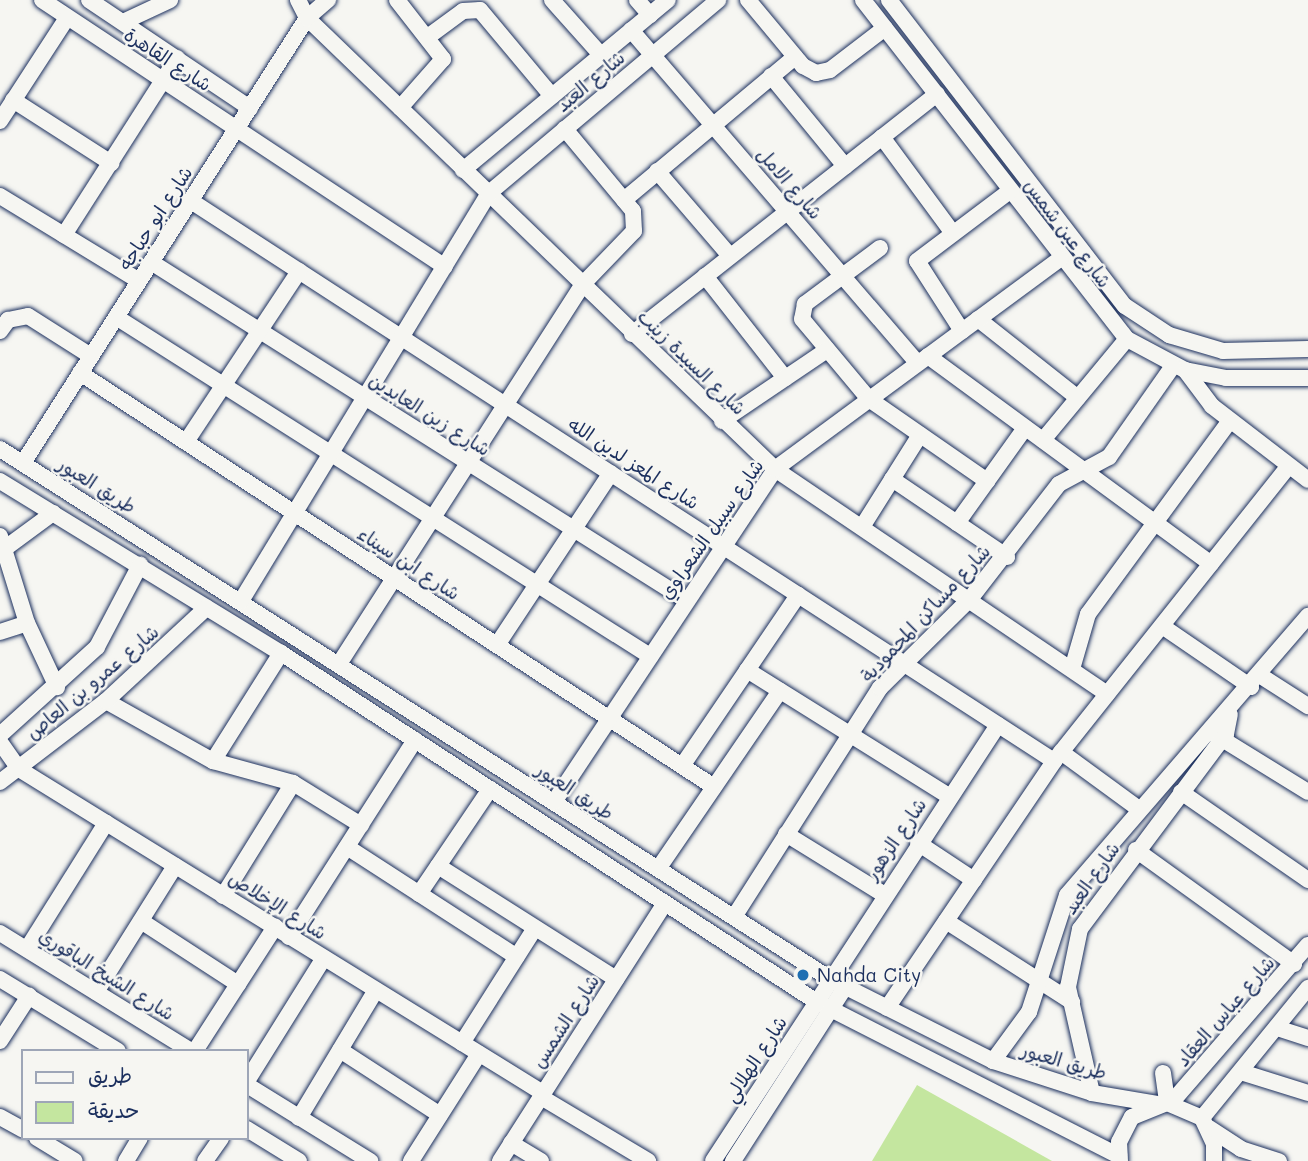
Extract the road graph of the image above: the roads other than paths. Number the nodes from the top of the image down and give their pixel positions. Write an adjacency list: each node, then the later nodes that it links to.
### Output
1 (42, 0): 15 (street, شارع القاهرة)
2 (89, 0): 17 (street, شارع القاهرة)
3 (170, 0): 17 (street)
4 (298, 0): 16 (street, شارع السيدة زينب)
5 (328, 0): 16 (street, شارع ابو حباجه)
6 (397, 0): 20 (street)
7 (552, 0): 21 (street)
8 (637, 0): 14 (street)
9 (668, 0): 14 (street, شارع العبد)
10 (718, 0): 22 (street, شارع العبد)
11 (748, 0): 23 (street)
12 (863, 0): 18 (street, شارع عين شمس)
13 (890, 0): 67 (street, شارع عين شمس)
14 (650, 15): 19 (street, شارع العبد)
15 (67, 18): 26 (street, شارع القاهرة); 29 (street)
16 (307, 18): 30 (street, شارع ابو حباجه); 31 (street, شارع السيدة زينب)
17 (123, 22): 24 (street, شارع القاهرة)
18 (885, 27): 23 (street); 27 (street, شارع عين شمس)
19 (631, 30): 21 (street, شارع العبد); 22 (street, شارع الامل)
20 (429, 36): 28 (street); 31 (street)
21 (601, 55): 28 (street, شارع العبد)
22 (653, 55): 33 (street, شارع الامل); 34 (street, شارع العبد)
23 (795, 57): 25 (street)
24 (177, 58): 26 (street); 30 (street, شارع القاهرة)
25 (771, 76): 33 (street); 38 (street)
26 (163, 81): 35 (street, شارع القاهرة); 37 (street)
27 (937, 94): 36 (street); 41 (street, شارع عين شمس)
28 (552, 96): 39 (street, شارع العبد)
29 (13, 100): 32 (street); 37 (street)
30 (250, 107): 35 (street, شارع ابو حباجه)
31 (400, 108): 39 (street, شارع السيدة زينب)
32 (0, 121)
33 (712, 125): 40 (street); 46 (street, شارع الامل)
34 (565, 129): 42 (street, شارع العبد); 44 (street)
35 (236, 130): 45 (street, شارع ابو حباجه); 53 (street, شارع القاهرة)
36 (882, 137): 38 (street); 47 (street)
37 (111, 163): 48 (street)
38 (845, 166): 46 (street)
39 (463, 170): 42 (street, شارع السيدة زينب)
40 (657, 171): 44 (street); 50 (street)
41 (1010, 191): 47 (street); 51 (street, شارع عين شمس)
42 (488, 194): 53 (street, شارع العبد); 58 (street, شارع السيدة زينب)
43 (0, 196): 48 (street)
44 (624, 200): 58 (street)
45 (191, 201): 52 (street, شارع ابو حباجه); 54 (street, شارع المعز لدين الله)
46 (787, 212): 50 (street); 56 (street, شارع الامل)
47 (953, 232): 63 (street)
48 (64, 235): 57 (street)
49 (880, 247): 56 (street)
50 (730, 256): 55 (street)
51 (1060, 259): 60 (street, شارع سبيل الشعراوي); 66 (street, شارع عين شمس)
52 (151, 262): 57 (street, شارع ابو حباجه); 62 (street, شارع زين العابدين)
53 (445, 267): 65 (street, شارع العبد)
54 (299, 271): 62 (street); 65 (street, شارع المعز لدين الله)
55 (705, 276): 64 (street); 73 (street)
56 (842, 276): 68 (street); 70 (street, شارع الامل)
57 (139, 281): 59 (street, شارع ابو حباجه)
58 (582, 285): 64 (street, شارع السيدة زينب); 79 (street)
59 (116, 317): 69 (street, شارع ابو حباجه); 75 (street)
60 (978, 319): 63 (street, شارع سبيل الشعراوي); 77 (street)
61 (1, 329): 69 (street)
62 (260, 331): 75 (street); 76 (street, شارع زين العابدين)
63 (962, 331): 70 (street, شارع سبيل الشعراوي)
64 (632, 334): 80 (street, شارع السيدة زينب)
65 (402, 338): 76 (street, شارع العبد); 79 (street, شارع المعز لدين الله)
66 (1127, 340): 71 (street, شارع عين شمس); 77 (street)
67 (1308, 349)
68 (827, 350): 73 (street); 78 (street)
69 (91, 356): 72 (street, شارع ابو حباجه)
70 (923, 359): 78 (street, شارع سبيل الشعراوي); 82 (street, شارع الامل)
71 (1179, 368): 74 (street, شارع عين شمس); 81 (street); 92 (street, شارع مساكن المحمودية)
72 (80, 373): 85 (street, شارع ابن سيناء); 88 (street, شارع ابو حباجه)
73 (785, 378): 80 (street)
74 (1308, 378)
75 (224, 385): 85 (street); 87 (street)
76 (365, 398): 87 (street, شارع العبد); 89 (street, شارع زين العابدين)
77 (1078, 398): 84 (street)
78 (869, 399): 83 (street); 91 (street, شارع سبيل الشعراوي)
79 (505, 405): 89 (street); 93 (street, شارع المعز لدين الله)
80 (722, 421): 91 (street, شارع السيدة زينب)
81 (1230, 421): 90 (street); 102 (street)
82 (1025, 428): 84 (street, شارع الامل); 97 (street)
83 (920, 435): 94 (street); 97 (street)
84 (1042, 440): 92 (street, شارع الامل)
85 (186, 442): 99 (street, شارع ابن سيناء)
86 (0, 449): 88 (street, طريق العبور)
87 (331, 454): 99 (street, شارع العبد); 100 (street)
88 (23, 463): 115 (street, طريق العبور)
89 (468, 463): 100 (street); 104 (street, شارع زين العابدين)
90 (1289, 466): 95 (street); 108 (street)
91 (775, 469): 103 (street, شارع السيدة زينب); 106 (street, شارع سبيل الشعراوي)
92 (1090, 471): 102 (street, شارع الامل); 107 (street, شارع مساكن المحمودية)
93 (611, 473): 104 (street); 106 (street, شارع المعز لدين الله)
94 (892, 479): 101 (street); 103 (street)
95 (1308, 480)
96 (0, 481): 98 (street)
97 (987, 481): 101 (street)
98 (53, 513): 105 (street); 109 (street)
99 (295, 513): 110 (street, شارع ابن سيناء); 115 (street, شارع العبد)
100 (433, 518): 110 (street); 111 (street)
101 (957, 523): 107 (street)
102 (1155, 523): 108 (street, شارع الامل); 126 (street)
103 (862, 527): 113 (street, شارع السيدة زينب)
104 (574, 529): 111 (street); 114 (street, شارع زين العابدين)
105 (2, 546): 118 (street)
106 (722, 546): 112 (street, شارع المعز لدين الله); 114 (street, شارع سبيل الشعراوي)
107 (1007, 557): 113 (street, شارع مساكن المحمودية)
108 (1211, 564): 119 (street)
109 (140, 565): 116 (street); 129 (street, شارع عمرو بن العاص)
110 (394, 578): 121 (street, شارع ابن سيناء); 125 (street)
111 (537, 584): 121 (street); 123 (street)
112 (798, 595): 124 (street, شارع المعز لدين الله); 127 (street)
113 (970, 599): 124 (street, شارع مساكن المحمودية); 126 (street, شارع السيدة زينب)
114 (686, 600): 123 (street, شارع سبيل الشعراوي)
115 (241, 601): 125 (street, طريق العبور)
116 (206, 608): 122 (street); 132 (street, شارع عمرو بن العاص)
117 (1306, 622): 128 (street, شارع العبد)
118 (27, 623): 120 (street); 129 (street)
119 (1162, 626): 128 (street); 131 (street)
120 (0, 632)
121 (497, 645): 135 (street, شارع ابن سيناء)
122 (281, 653): 141 (street); 144 (street)
123 (650, 656): 135 (street, شارع سبيل الشعراوي)
124 (904, 662): 136 (street, شارع المعز لدين الله); 138 (street, شارع مساكن المحمودية)
125 (339, 664): 154 (street, طريق العبور)
126 (1072, 669): 131 (street, شارع السيدة زينب)
127 (747, 670): 130 (street); 145 (street)
128 (1256, 681): 133 (street); 134 (street, شارع العبد)
129 (57, 687): 139 (street, شارع عمرو بن العاص)
130 (780, 691): 138 (street); 149 (street)
131 (1107, 694): 143 (street)
132 (106, 701): 144 (street); 146 (street, شارع عمرو بن العاص)
133 (1308, 706)
134 (1230, 714): 137 (street, شارع العبد); 140 (street, شارع العبد)
135 (608, 719): 145 (street, شارع ابن سيناء); 154 (street, شارع سبيل الشعراوي)
136 (998, 725): 143 (street, شارع المعز لدين الله); 153 (street, شارع الزهور)
137 (1207, 728): 140 (street); 155 (street, شارع العبد)
138 (849, 734): 153 (street); 158 (street, شارع مساكن المحمودية)
139 (0, 735)
140 (1222, 739): 151 (street, شارع العبد); 152 (street)
141 (415, 740): 150 (street); 157 (street)
142 (0, 742): 146 (street, شارع الإخلاص)
143 (1057, 757): 155 (street, شارع المعز لدين الله); 165 (street)
144 (213, 761): 148 (street)
145 (682, 766): 149 (street, شارع ابن سيناء)
146 (19, 769): 147 (street, شارع عمرو بن العاص); 156 (street, شارع الإخلاص)
147 (0, 782)
148 (293, 783): 157 (street); 169 (street)
149 (714, 787): 164 (street)
150 (491, 789): 163 (street); 170 (street)
151 (1181, 792): 161 (street, شارع العبد); 166 (street)
152 (1308, 792)
153 (949, 796): 159 (street, شارع الزهور)
154 (554, 802): 164 (street, طريق العبور)
155 (1139, 809): 187 (street, شارع العبد)
156 (106, 823): 162 (street, شارع الإخلاص); 179 (street)
157 (361, 825): 160 (street)
158 (786, 834): 168 (street); 171 (street, شارع مساكن المحمودية)
159 (918, 843): 165 (street); 168 (street, شارع الزهور)
160 (347, 847): 167 (street); 177 (street)
161 (1136, 850): 182 (street); 192 (street, شارع العبد)
162 (175, 866): 169 (street, شارع الإخلاص); 173 (street)
163 (438, 866): 167 (street); 175 (street)
164 (658, 869): 171 (street, طريق العبور)
165 (974, 880): 172 (street)
166 (1308, 880)
167 (419, 894): 180 (street)
168 (883, 894): 185 (street, شارع الزهور)
169 (223, 895): 174 (street, شارع الإخلاص)
170 (665, 903): 184 (street, شارع الشمس); 193 (street)
171 (734, 918): 185 (street, طريق العبور)
172 (946, 920): 187 (street); 194 (street)
173 (141, 921): 186 (street); 190 (street)
174 (275, 927): 177 (street, شارع الإخلاص); 186 (street)
175 (535, 928): 180 (street); 184 (street)
176 (0, 933): 179 (street, شارع الشيخ الباقوري)
177 (289, 937): 181 (street, شارع الإخلاص)
178 (1308, 945): 182 (street, شارع عباس العقاد)
179 (27, 949): 190 (street, شارع الشيخ الباقوري)
180 (517, 957): 198 (street)
181 (324, 958): 189 (street, شارع الإخلاص); 207 (street)
182 (1294, 964): 212 (street, شارع عباس العقاد)
183 (0, 979): 191 (street)
184 (616, 979): 211 (street, شارع الشمس)
185 (839, 983): 193 (street, شارع الهلالي); 194 (street, طريق العبور)
186 (238, 984): 201 (street)
187 (1041, 984): 192 (street); 204 (street, شارع العبد)
188 (1308, 988): 195 (street)
189 (376, 990): 198 (street, شارع الإخلاص); 202 (street)
190 (96, 992): 200 (street, شارع الشيخ الباقوري)
191 (29, 996): 197 (street); 199 (street)
192 (1072, 1002): 209 (street, شارع العبد)
193 (824, 1006): 223 (street); 233 (street, شارع الهلالي); 234 (street, شارع الهلالي)
194 (887, 1008): 204 (street, طريق العبور)
195 (1277, 1028): 196 (street); 205 (street)
196 (1308, 1038)
197 (0, 1041)
198 (462, 1043): 203 (street, شارع الإخلاص)
199 (96, 1045)
200 (190, 1049)
201 (194, 1049)
202 (340, 1050): 213 (street); 215 (street)
203 (479, 1054): 211 (street, شارع الإخلاص); 213 (street)
204 (992, 1061): 209 (street, طريق العبور)
205 (1241, 1072): 210 (street); 216 (street)
206 (1163, 1073): 212 (street)
207 (248, 1081)
208 (248, 1084): 215 (street)
209 (1092, 1093): 212 (street, طريق العبور)
210 (1308, 1093)
211 (542, 1095): 222 (street, شارع الشمس); 232 (street, شارع الإخلاص)
212 (1165, 1103): 216 (street, طريق العبور); 223 (street, شارع عباس العقاد)
213 (440, 1115): 229 (street)
214 (0, 1117): 217 (street)
215 (299, 1118): 228 (street)
216 (1205, 1123): 235 (street); 236 (street)
217 (21, 1129)
218 (248, 1130): 227 (street)
219 (40, 1140): 224 (street)
220 (139, 1140): 225 (street)
221 (220, 1140): 226 (street)
222 (512, 1143): 230 (street, شارع الشمس); 231 (street)
223 (1119, 1158)
224 (75, 1161)
225 (126, 1161)
226 (205, 1161)
227 (299, 1161)
228 (370, 1161)
229 (411, 1161)
230 (500, 1161)
231 (541, 1161)
232 (648, 1161)
233 (713, 1161)
234 (733, 1161)
235 (1214, 1161)
236 (1279, 1161)

